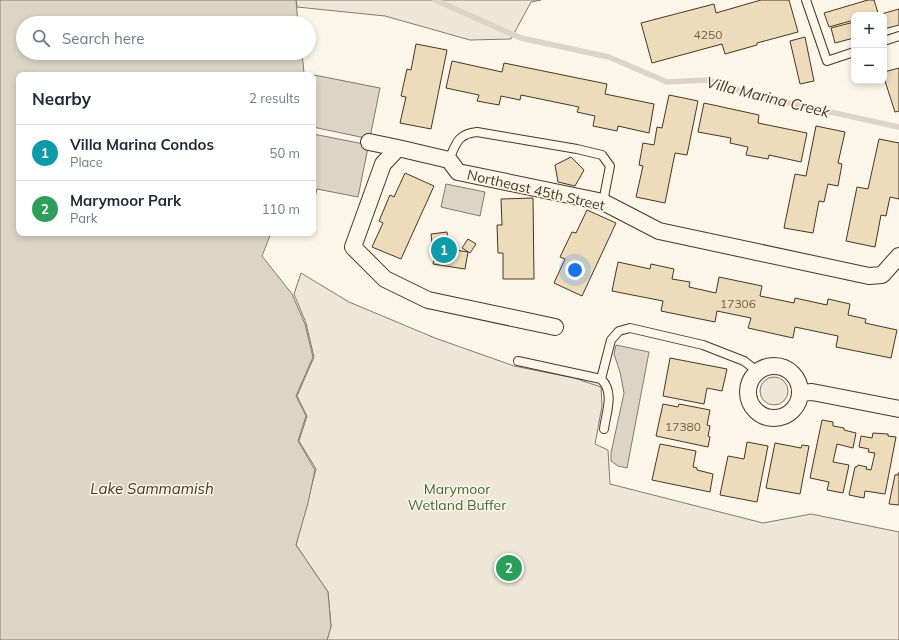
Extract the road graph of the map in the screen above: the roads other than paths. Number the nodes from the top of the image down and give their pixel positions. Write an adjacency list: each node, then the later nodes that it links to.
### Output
1 (808, 0): 4 (lane)
2 (899, 36): 3 (lane)
3 (887, 40)
4 (851, 53)
5 (369, 142): 6 (street, Northeast 45th Street)
6 (398, 148): 7 (street, Northeast 45th Street); 10 (street)
7 (449, 160): 8 (street, Northeast 45th Street); 8 (lane)
8 (603, 202): 9 (street, Northeast 45th Street)
9 (899, 256)
10 (555, 327)
11 (518, 361): 13 (lane)
12 (757, 371): 13 (lane); 14 (street); 14 (street)
13 (602, 380): 16 (lane)
14 (800, 393): 15 (street)
15 (899, 409)
16 (604, 429)

